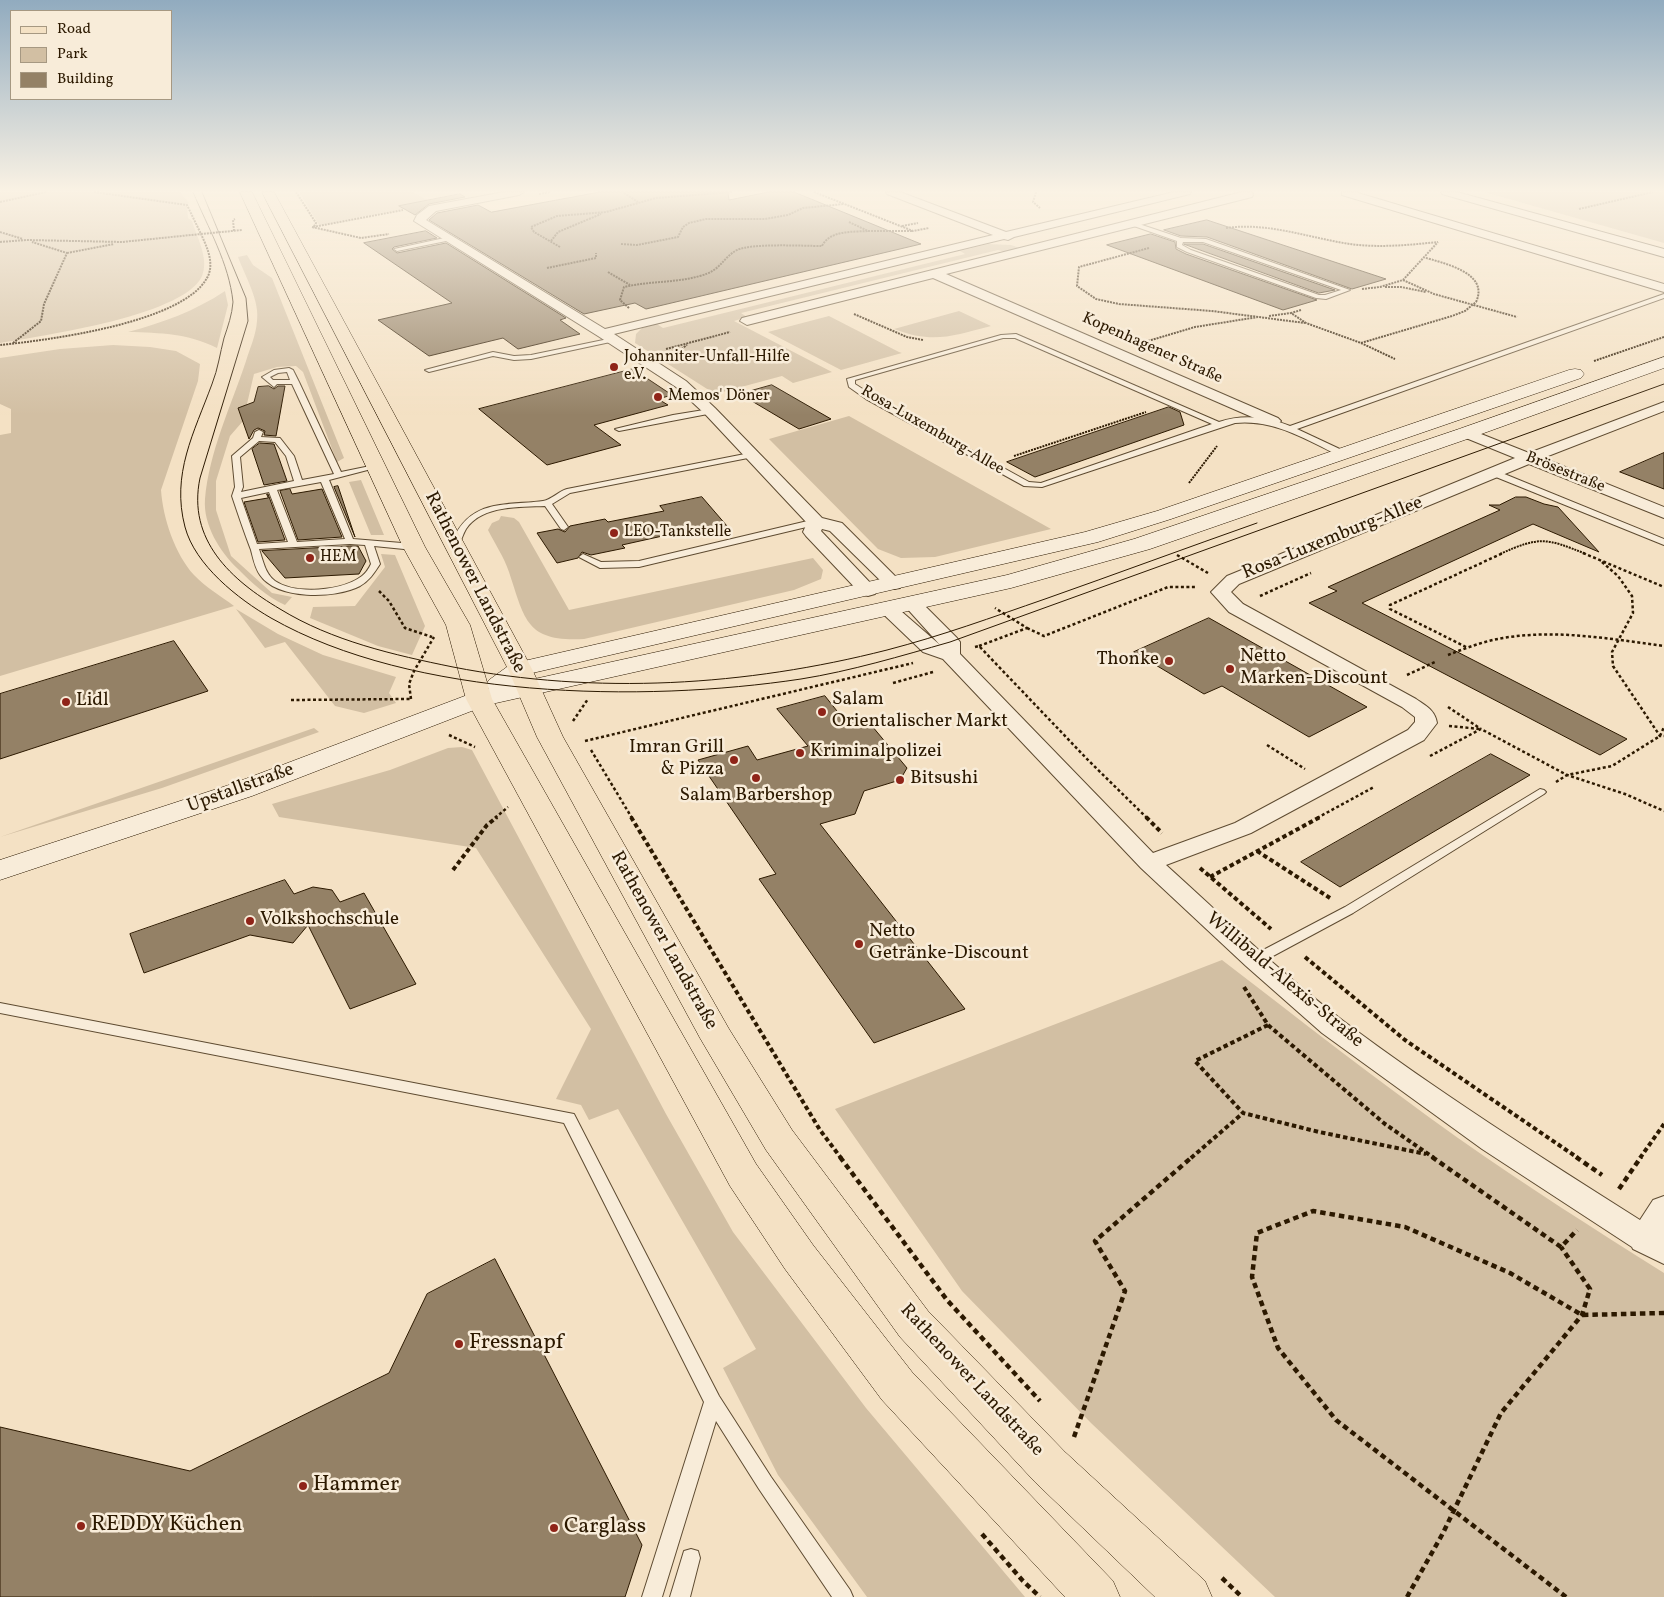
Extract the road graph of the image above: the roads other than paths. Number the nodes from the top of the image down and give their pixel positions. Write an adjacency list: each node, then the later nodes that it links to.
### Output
1 (281, 267): 29 (main road, Rathenower Landstraße)
2 (307, 267): 44 (main road, Rathenower Landstraße)
3 (494, 267): 13 (street)
4 (886, 267): 13 (street)
5 (964, 267): 9 (street)
6 (1233, 267): 7 (lane)
7 (1280, 267)
8 (1591, 267): 10 (street)
9 (935, 274): 12 (street); 20 (street, Kopenhagener Straße)
10 (1664, 288)
11 (1664, 296): 24 (lane)
12 (747, 321)
13 (608, 337): 16 (lane); 19 (street)
14 (1664, 344): 21 (street)
15 (1664, 362): 25 (street)
16 (429, 370)
17 (295, 382): 17 (lane); 31 (lane)
18 (1664, 406): 28 (street, Rosa-Luxemburg-Allee)
19 (710, 411): 23 (lane); 27 (street)
20 (1273, 421): 22 (lane, Rosa-Luxemburg-Allee); 24 (lane, Rosa-Luxemburg-Allee)
21 (1437, 421): 25 (street); 26 (street)
22 (1218, 424): 22 (lane, Rosa-Luxemburg-Allee)
23 (619, 429)
24 (1290, 429): 26 (lane, Rosa-Luxemburg-Allee)
25 (1466, 433): 28 (street, Brösestraße); 50 (street)
26 (1341, 453): 48 (street)
27 (750, 455): 36 (lane); 38 (street)
28 (1529, 459): 30 (street, Rosa-Luxemburg-Allee); 37 (street, Brösestraße)
29 (375, 467): 31 (lane); 46 (main road, Rathenower Landstraße)
30 (1494, 473): 41 (lane, Brösestraße); 56 (street, Rosa-Luxemburg-Allee)
31 (339, 476): 32 (lane)
32 (324, 479): 33 (lane); 40 (lane)
33 (299, 483): 34 (lane); 35 (lane)
34 (272, 489): 35 (lane); 43 (lane)
35 (236, 496): 45 (lane)
36 (547, 503): 39 (lane); 44 (lane)
37 (1664, 513)
38 (816, 522): 47 (lane); 48 (street); 49 (street)
39 (564, 528)
40 (350, 541): 42 (lane); 43 (lane)
41 (1664, 542)
42 (369, 543): 45 (lane); 46 (lane)
43 (293, 544): 45 (lane)
44 (454, 545): 53 (main road, Rathenower Landstraße)
45 (255, 547)
46 (414, 547): 54 (main road, Rathenower Landstraße)
47 (583, 557)
48 (894, 584): 49 (street); 50 (street)
49 (868, 590): 51 (street); 53 (street)
50 (912, 604): 51 (street); 52 (street, Willibald-Alexis-Straße)
51 (887, 610): 52 (street, Willibald-Alexis-Straße); 53 (street)
52 (944, 663): 56 (street, Willibald-Alexis-Straße)
53 (524, 679): 54 (street, Upstallstraße); 64 (main road, Rathenower Landstraße)
54 (479, 700): 57 (street, Upstallstraße); 68 (main road, Rathenower Landstraße)
55 (1540, 792): 58 (lane)
56 (1149, 863): 58 (street, Willibald-Alexis-Straße)
57 (0, 870)
58 (1255, 960): 61 (street, Willibald-Alexis-Straße)
59 (0, 1008): 62 (lane)
60 (1664, 1210): 61 (street)
61 (1654, 1245)
62 (714, 1402): 65 (lane); 67 (lane)
63 (691, 1558): 66 (lane)
64 (1203, 1585)
65 (652, 1597)
66 (680, 1597)
67 (843, 1597)
68 (1097, 1597)

